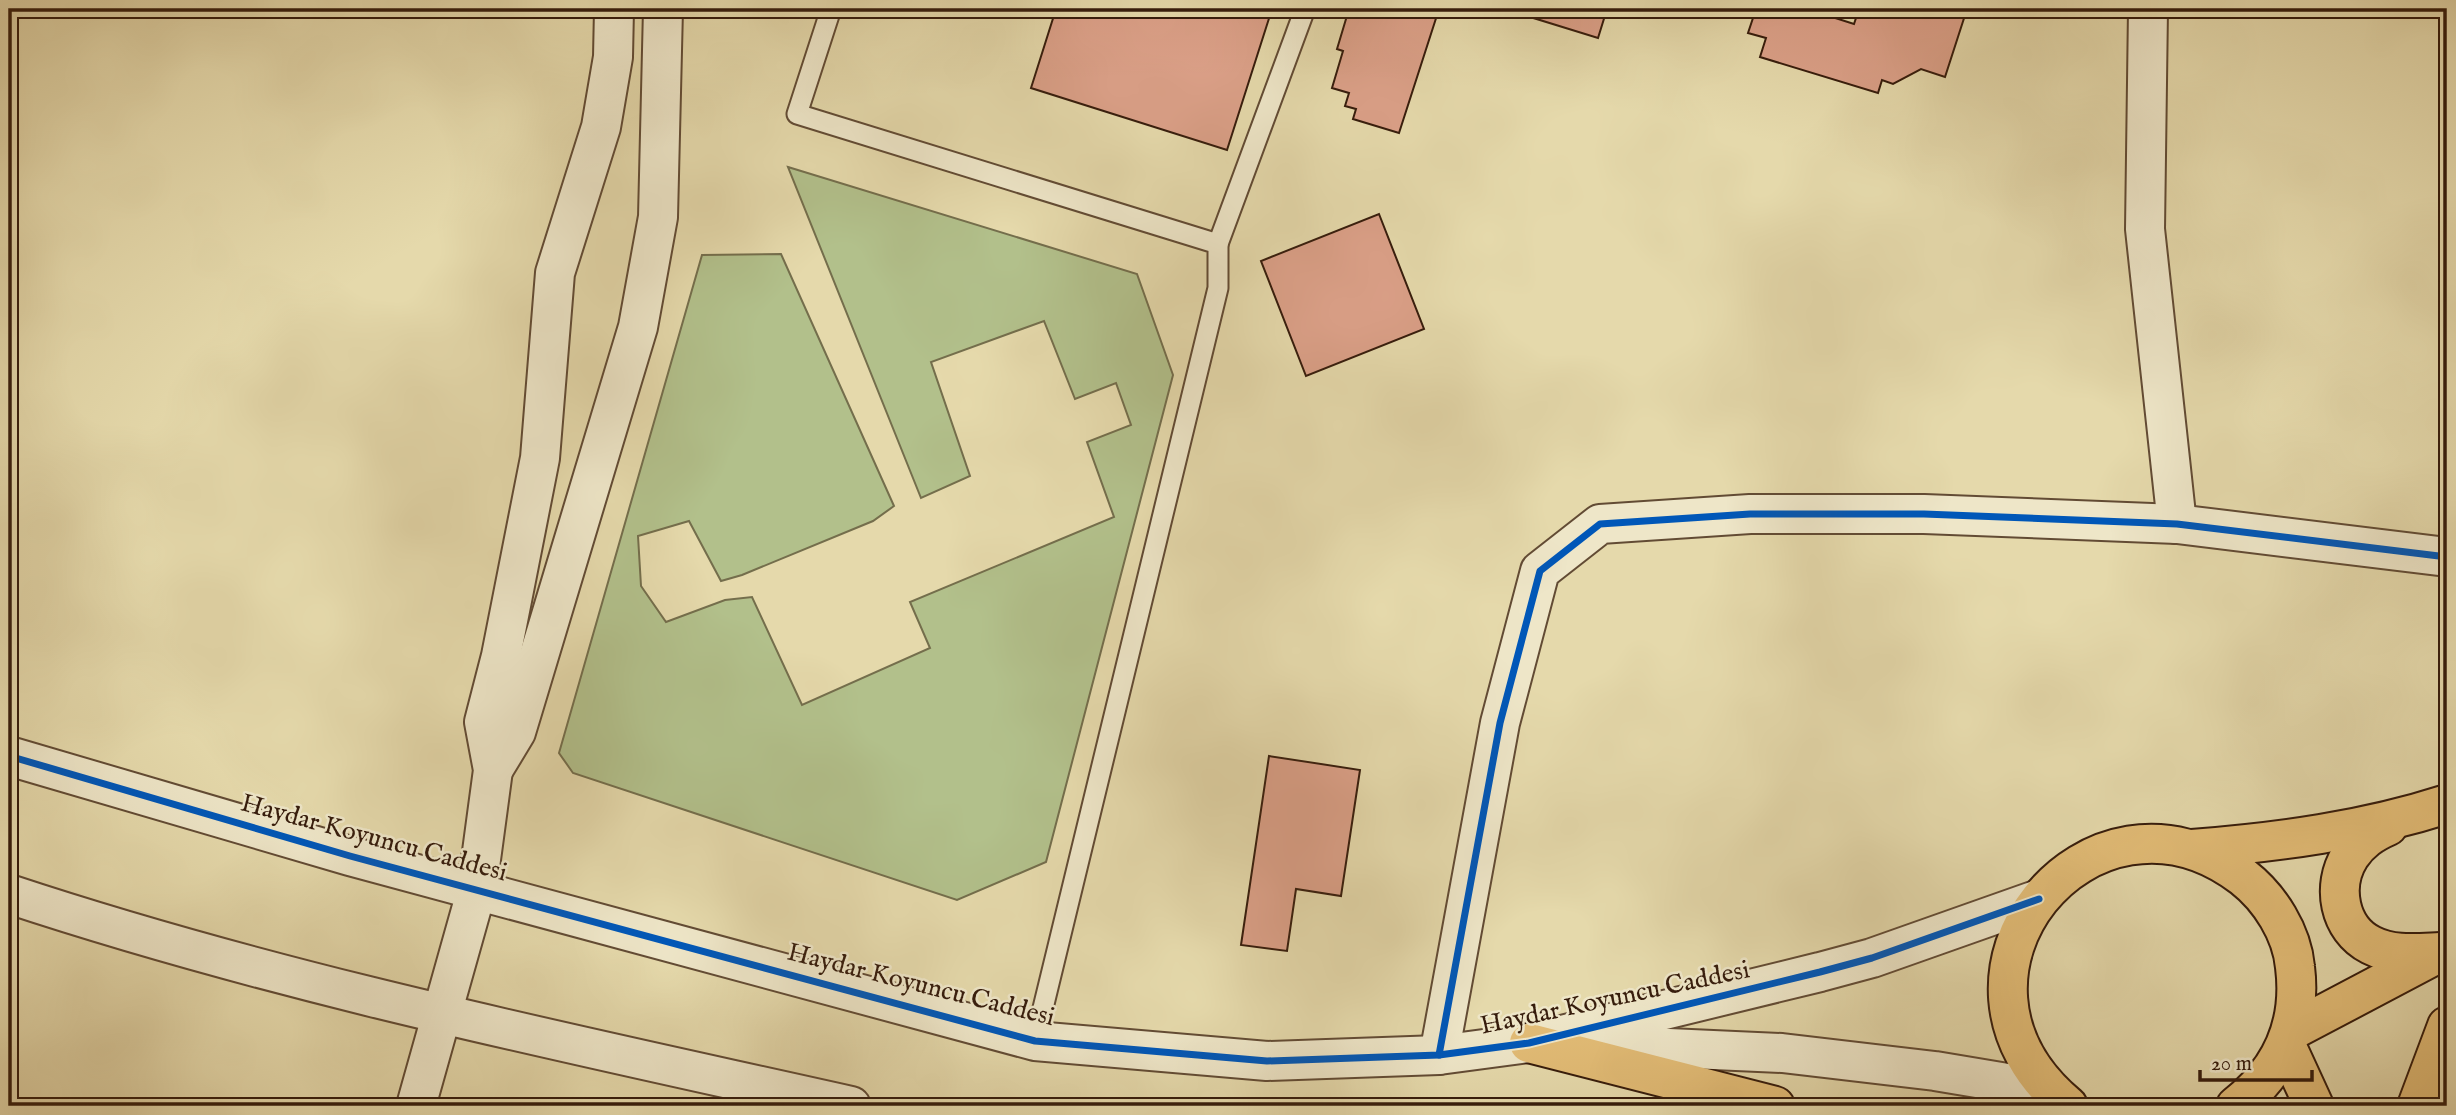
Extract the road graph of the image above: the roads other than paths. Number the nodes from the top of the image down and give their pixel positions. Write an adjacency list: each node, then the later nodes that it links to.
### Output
1 (614, 9): 10 (street)
2 (663, 9): 10 (street)
3 (831, 9): 6 (lane)
4 (1305, 9): 6 (lane)
5 (2148, 9): 7 (street)
6 (1218, 244): 21 (lane)
7 (2178, 524): 8 (street); 23 (street)
8 (2447, 557)
9 (9, 756): 14 (street, Haydar Koyuncu Caddesi)
10 (493, 770): 14 (street)
11 (2447, 804): 12 (main road)
12 (2402, 818): 13 (main road); 17 (main road)
13 (2188, 849): 16 (main road); 20 (main road)
14 (477, 889): 18 (street); 21 (street, Haydar Koyuncu Caddesi)
15 (9, 894): 18 (street)
16 (2039, 899): 22 (street, Haydar Koyuncu Caddesi); 24 (main road)
17 (2444, 950): 20 (main road)
18 (442, 1015): 25 (street); 26 (street)
19 (2447, 1026): 30 (main road)
20 (2288, 1038): 28 (main road); 29 (main road)
21 (1035, 1041): 23 (street, Haydar Koyuncu Caddesi)
22 (1529, 1043): 23 (street, Haydar Koyuncu Caddesi); 24 (street, Haydar Koyuncu Caddesi); 27 (main road)
23 (1439, 1055)
24 (2059, 1098)
25 (416, 1106)
26 (851, 1106)
27 (1775, 1106)
28 (2236, 1106)
29 (2315, 1106)
30 (2417, 1106)

